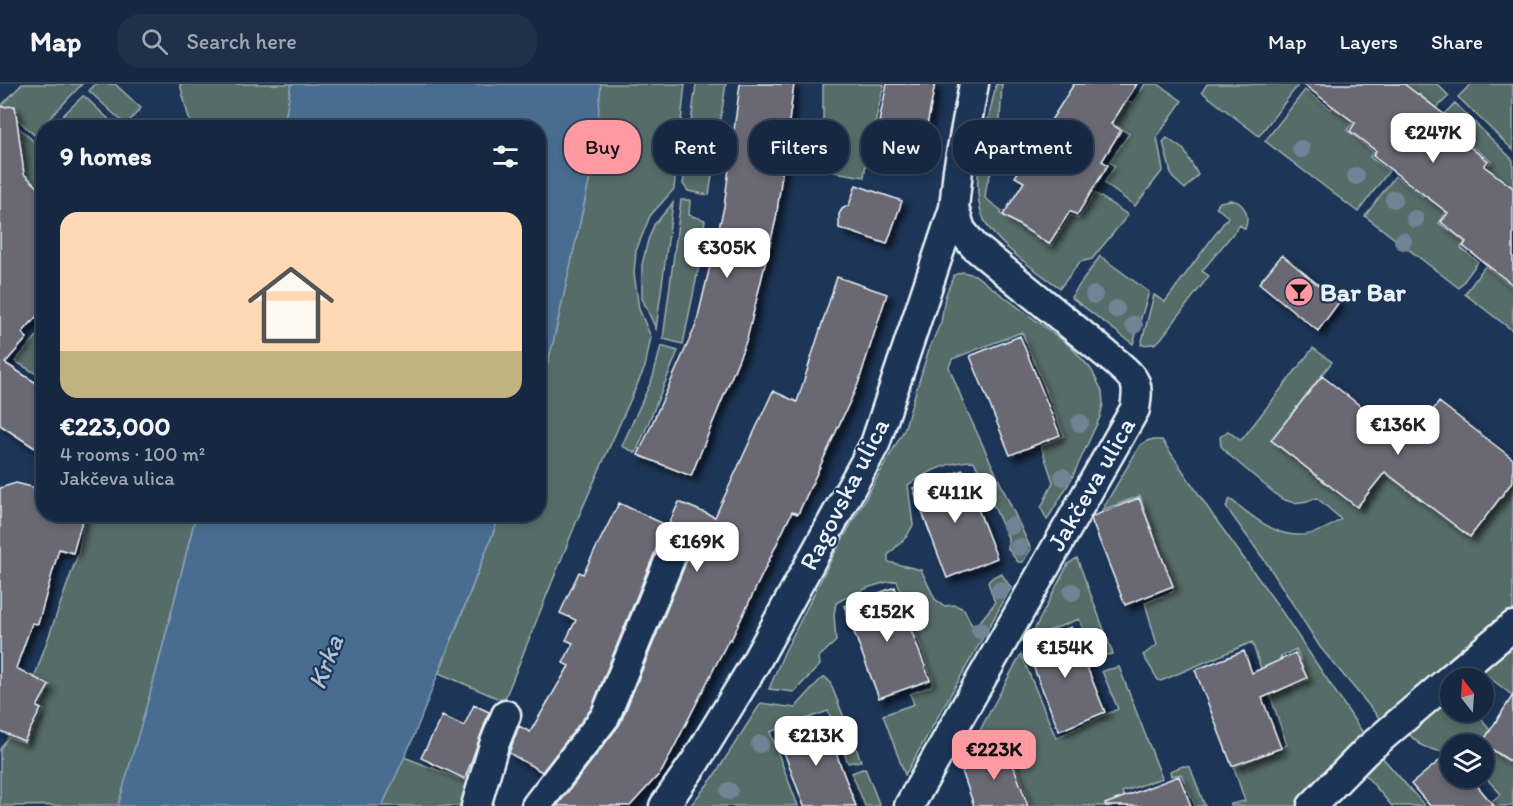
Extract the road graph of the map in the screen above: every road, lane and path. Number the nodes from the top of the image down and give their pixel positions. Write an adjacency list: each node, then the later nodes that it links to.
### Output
1 (974, 84): 2 (street, Ragovska ulica)
2 (954, 208): 10 (street, Ragovska ulica); 11 (street, Jakčeva ulica)
3 (672, 554): 9 (street)
4 (1513, 626): 5 (street)
5 (1463, 668)
6 (1440, 687): 12 (street)
7 (506, 715): 8 (street)
8 (476, 806)
9 (536, 806)
10 (664, 806)
11 (909, 806)
12 (1312, 806)

